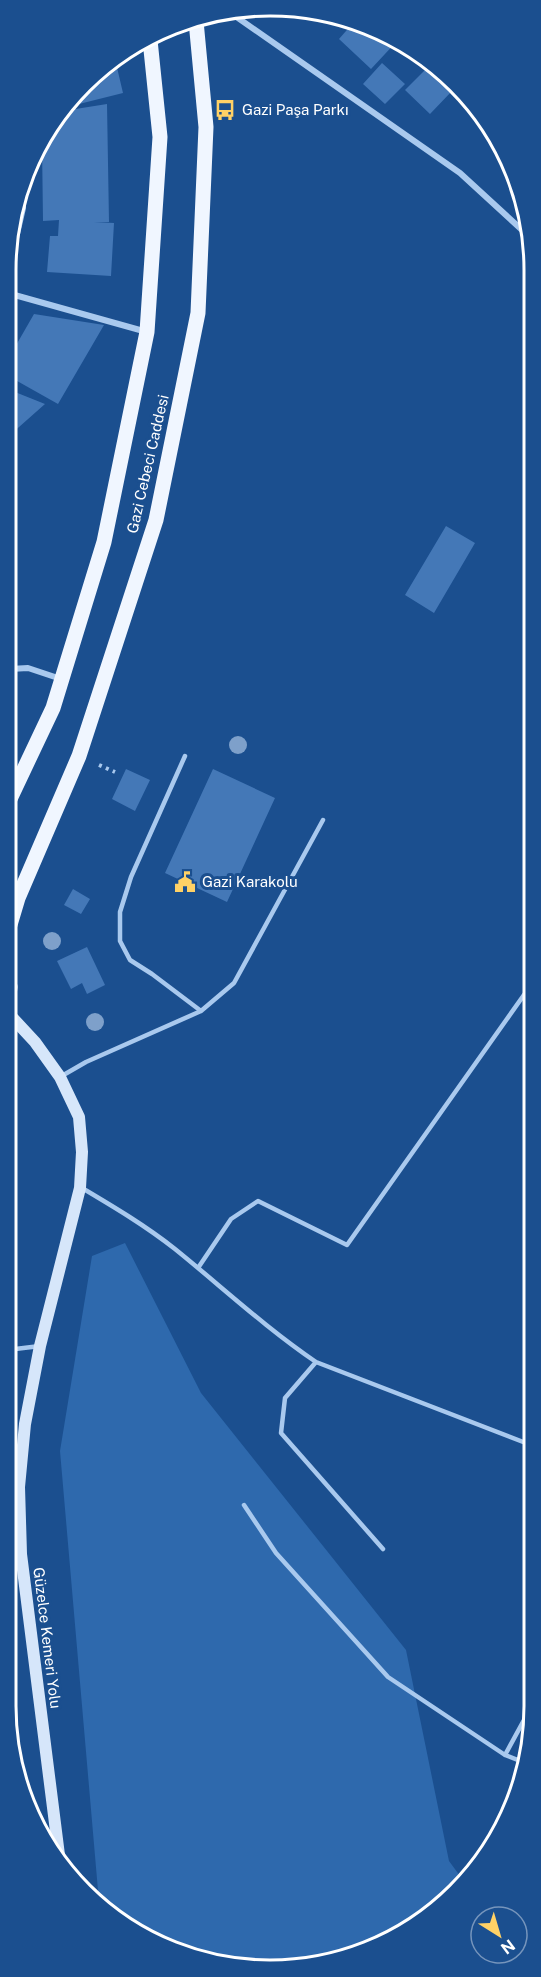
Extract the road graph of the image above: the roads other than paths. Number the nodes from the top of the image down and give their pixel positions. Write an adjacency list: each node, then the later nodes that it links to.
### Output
1 (239, 19): 4 (street)
2 (197, 28): 12 (main road, Gazi Cebeci Caddesi)
3 (151, 47): 6 (main road, Gazi Cebeci Caddesi)
4 (521, 229)
5 (16, 295): 6 (street)
6 (147, 332): 8 (main road, Gazi Cebeci Caddesi)
7 (16, 669): 8 (street)
8 (62, 680): 10 (main road, Gazi Cebeci Caddesi)
9 (185, 756): 14 (lane)
10 (16, 786)
11 (323, 820): 14 (lane)
12 (16, 905)
13 (524, 996): 18 (lane)
14 (201, 1011): 16 (lane)
15 (16, 1022): 16 (main road, Güzelce Kemeri Yolu)
16 (60, 1077): 17 (main road, Güzelce Kemeri Yolu)
17 (80, 1188): 18 (lane); 19 (main road, Güzelce Kemeri Yolu)
18 (198, 1268): 21 (lane)
19 (40, 1346): 20 (lane); 28 (main road, Güzelce Kemeri Yolu)
20 (16, 1349)
21 (316, 1362): 22 (lane); 24 (lane)
22 (524, 1442)
23 (244, 1505): 26 (lane)
24 (383, 1550)
25 (524, 1720): 26 (lane)
26 (505, 1755): 27 (lane)
27 (519, 1760)
28 (58, 1846)

